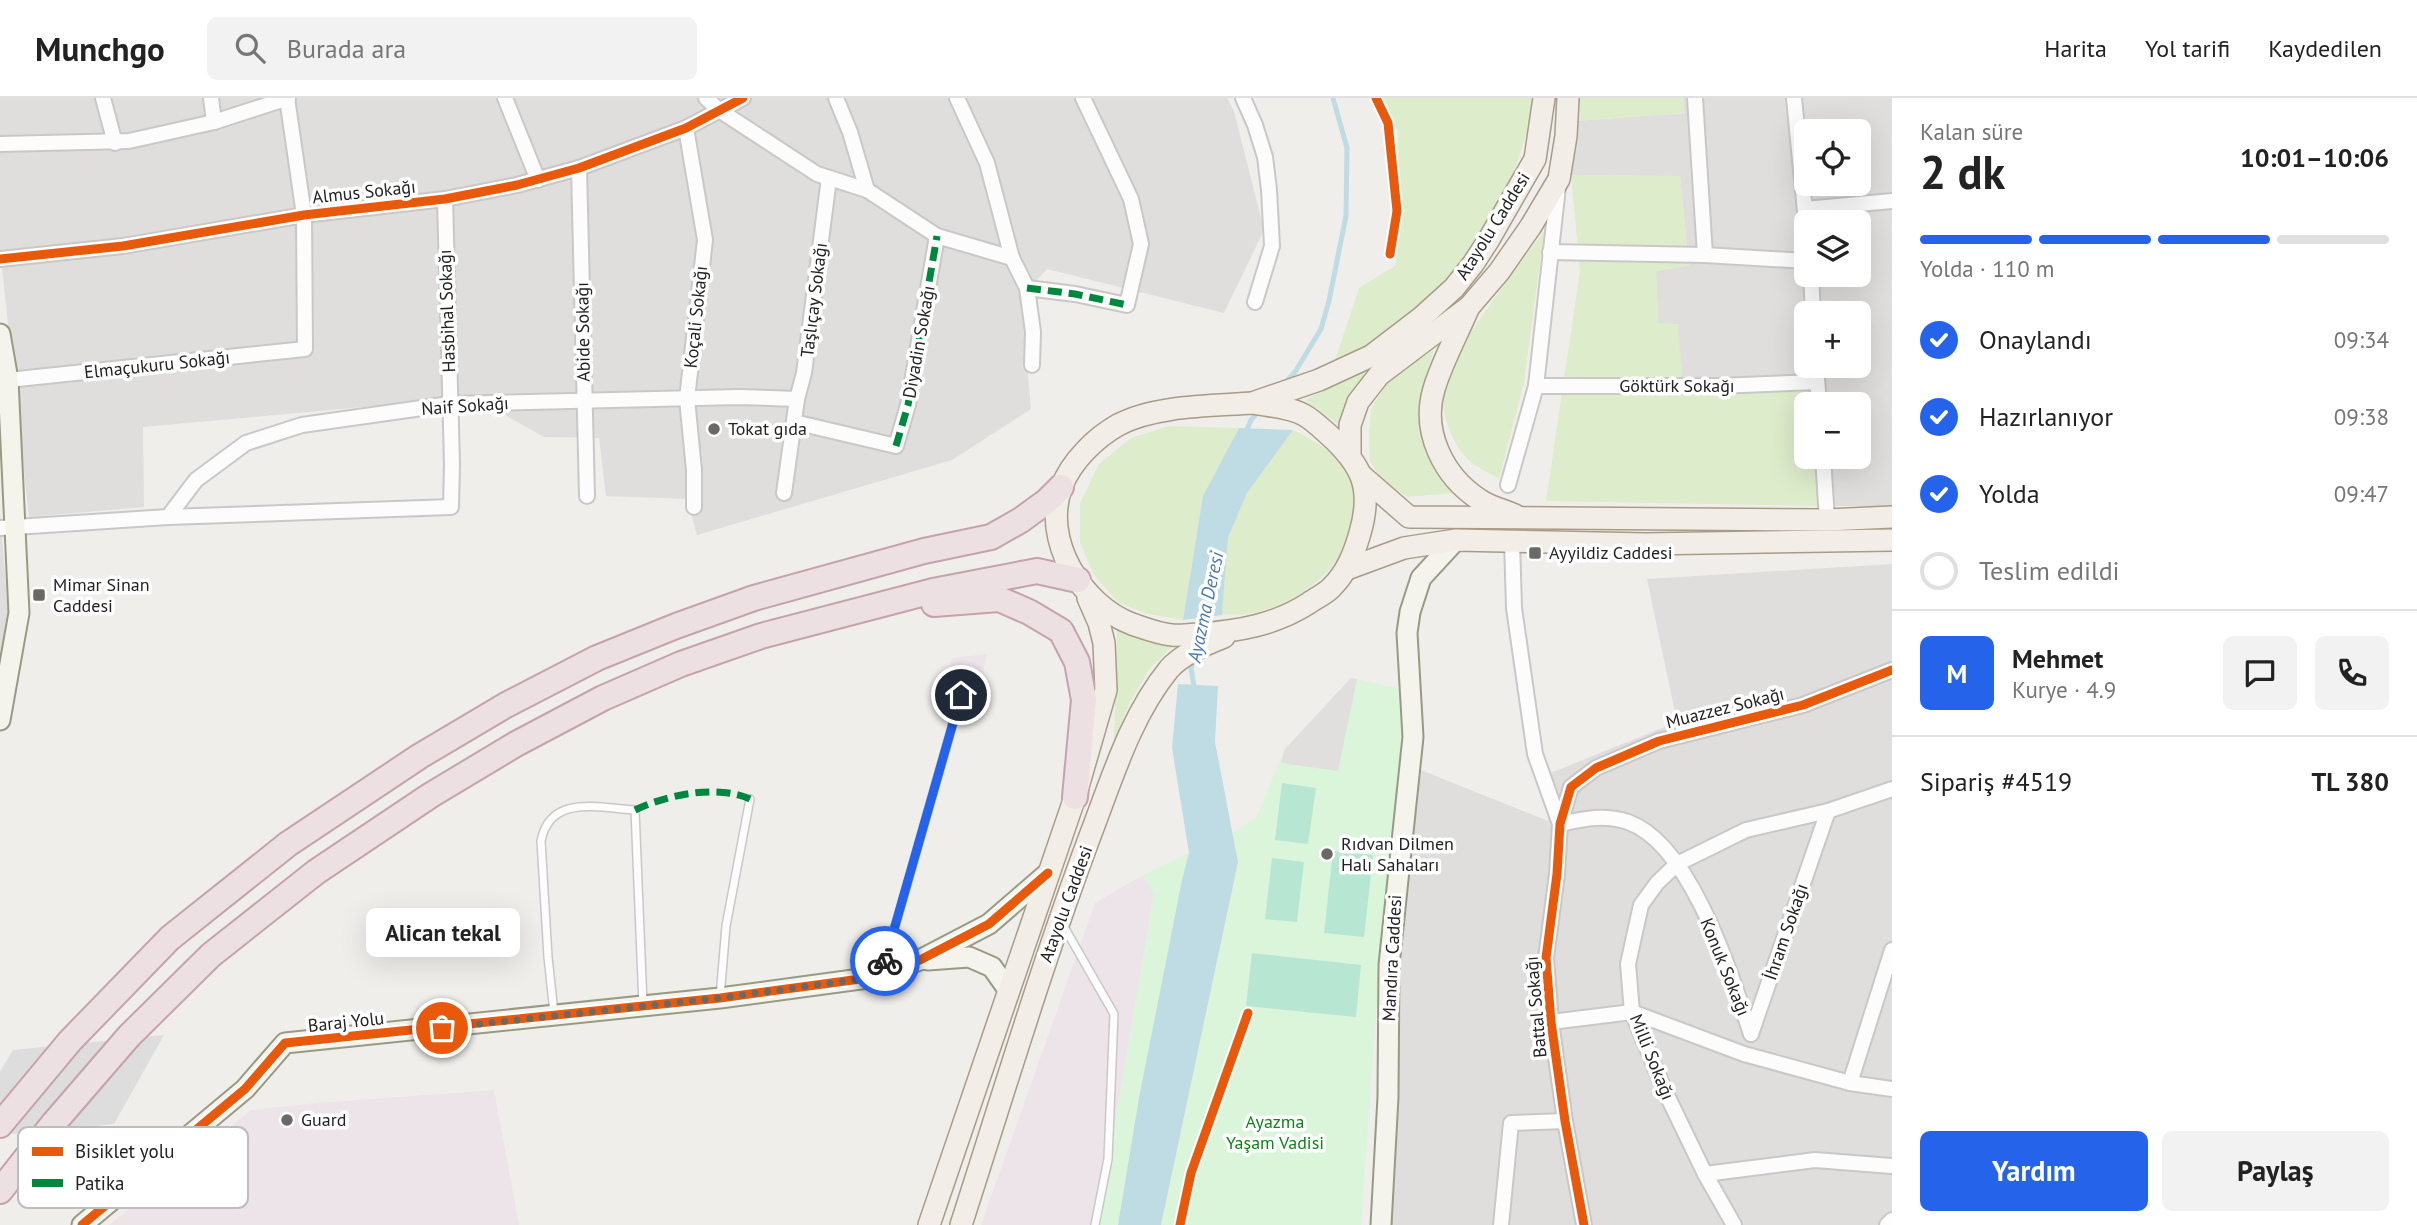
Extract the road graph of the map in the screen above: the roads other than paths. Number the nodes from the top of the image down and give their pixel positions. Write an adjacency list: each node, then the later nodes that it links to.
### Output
1 (103, 98): 18 (street)
2 (211, 98): 16 (street)
3 (287, 98): 16 (street); 29 (street)
4 (505, 98): 23 (street)
5 (706, 98): 15 (street)
6 (744, 98): 15 (street, Almus Sokağı)
7 (836, 98): 24 (street)
8 (957, 98): 33 (street)
9 (1083, 98): 36 (street)
10 (1242, 98): 37 (street)
11 (1544, 98): 49 (main road, Atayolu Caddesi)
12 (1568, 98): 22 (main road, Atayolu Caddesi)
13 (1695, 98): 32 (street)
14 (1794, 98): 27 (street)
15 (719, 110): 17 (street, Almus Sokağı); 21 (street)
16 (214, 122): 18 (street)
17 (686, 128): 20 (street, Almus Sokağı); 46 (street, Koçali Sokağı)
18 (116, 143): 19 (street)
19 (0, 144)
20 (579, 168): 23 (street, Almus Sokağı); 48 (street, Abide Sokağı)
21 (829, 178): 24 (street); 47 (street, Taşlıçay Sokağı)
22 (1559, 179): 31 (street, Atayolu Caddesi); 38 (main road, Atayolu Caddesi)
23 (538, 180): 25 (street, Almus Sokağı)
24 (867, 190): 30 (street)
25 (445, 199): 29 (street, Almus Sokağı); 50 (street, Hasbihal Sokağı)
26 (1892, 201): 28 (street)
27 (1805, 210)
28 (1840, 210)
29 (304, 215): 34 (street, Almus Sokağı); 42 (street, Elmaçukuru Sokağı)
30 (937, 236): 33 (street); 52 (street, Diyadin Sokağı)
31 (1550, 252): 32 (street); 44 (street, Atayolu Caddesi)
32 (1705, 255): 35 (street)
33 (1012, 258): 36 (street)
34 (0, 259)
35 (1794, 260)
36 (1027, 288): 40 (street)
37 (1255, 302)
38 (1469, 307): 53 (main road); 63 (main road)
39 (0, 334): 42 (street)
40 (1032, 365)
41 (1818, 378): 43 (street)
42 (8, 380): 51 (street)
43 (1818, 382): 44 (street, Göktürk Sokağı); 45 (street)
44 (1536, 386): 56 (street, Atayolu Caddesi)
45 (1818, 392)
46 (687, 399): 47 (street, Naif Sokağı); 48 (street, Naif Sokağı); 60 (street, Koçali Sokağı)
47 (797, 399): 52 (street, Taşlıçay Sokağı)
48 (585, 401): 50 (street, Naif Sokağı); 59 (street, Abide Sokağı)
49 (1253, 403): 53 (main road); 57 (main road)
50 (450, 404): 61 (street, Naif Sokağı); 61 (street, Hasbihal Sokağı)
51 (4, 420): 65 (street)
52 (794, 422): 58 (street, Taşlıçay Sokağı)
53 (1350, 454): 55 (main road)
54 (1824, 469): 64 (street)
55 (1362, 476): 63 (main road); 69 (main road)
56 (1508, 485)
57 (1061, 487): 70 (main road, Atayolu Caddesi); 99 (highway)
58 (784, 493)
59 (587, 496)
60 (694, 507)
61 (168, 517): 65 (street)
62 (1892, 517): 64 (main road)
63 (1527, 519): 64 (main road)
64 (1827, 520)
65 (8, 528): 75 (street)
66 (1456, 540): 68 (main road); 69 (main road); 112 (street, Mandıra Caddesi)
67 (1892, 540): 68 (main road)
68 (1512, 541): 81 (street)
69 (1348, 569): 71 (main road)
70 (1081, 585): 71 (main road); 72 (highway); 78 (main road, Atayolu Caddesi)
71 (1239, 631): 84 (main road, Atayolu Caddesi)
72 (761, 636): 78 (highway); 100 (highway)
73 (1892, 670): 76 (street, Muazzez Sokağı)
74 (961, 695): 87 (lane)
75 (0, 720)
76 (1570, 787): 81 (street, Battal Sokağı)
77 (1892, 789): 80 (street, Milli Sokağı)
78 (1075, 797): 83 (main road, Atayolu Caddesi)
79 (750, 799): 89 (lane)
80 (1828, 811): 82 (street, Milli Sokağı); 94 (street, İhram Sokağı)
81 (1560, 824): 82 (street, Konuk Sokağı); 93 (street, Battal Sokağı)
82 (1677, 864): 91 (street, Milli Sokağı); 94 (street, Konuk Sokağı)
83 (1048, 873): 86 (street, Baraj Yolu); 88 (main road, Atayolu Caddesi)
84 (1059, 918): 110 (main road, Atayolu Caddesi); 111 (lane)
85 (1892, 950): 96 (street)
86 (920, 960): 87 (street, Baraj Yolu); 88 (street, Baraj Yolu)
87 (882, 973): 89 (street, Baraj Yolu)
88 (1009, 991): 109 (main road, Atayolu Caddesi)
89 (720, 998): 90 (street, Baraj Yolu)
90 (643, 1006): 92 (street, Baraj Yolu); 92 (lane)
91 (1632, 1012): 93 (street); 95 (street); 104 (street, Milli Sokağı)
92 (554, 1016): 101 (street, Baraj Yolu)
93 (1551, 1022): 98 (street, Battal Sokağı)
94 (1751, 1034): 95 (street, İhram Sokağı)
95 (1744, 1054): 96 (street)
96 (1850, 1083): 97 (street)
97 (1892, 1089)
98 (1565, 1121): 113 (street); 114 (street, Battal Sokağı)
99 (0, 1125)
100 (51, 1127)
101 (199, 1127)
102 (1892, 1166): 104 (street)
103 (18, 1169): 105 (highway)
104 (1705, 1174): 115 (street, Milli Sokağı)
105 (0, 1191)
106 (102, 1208): 108 (street, Baraj Yolu)
107 (1892, 1220): 116 (street)
108 (82, 1225)
109 (929, 1225)
110 (961, 1225)
111 (1096, 1225)
112 (1381, 1225)
113 (1501, 1225)
114 (1584, 1225)
115 (1734, 1225)
116 (1887, 1225)

